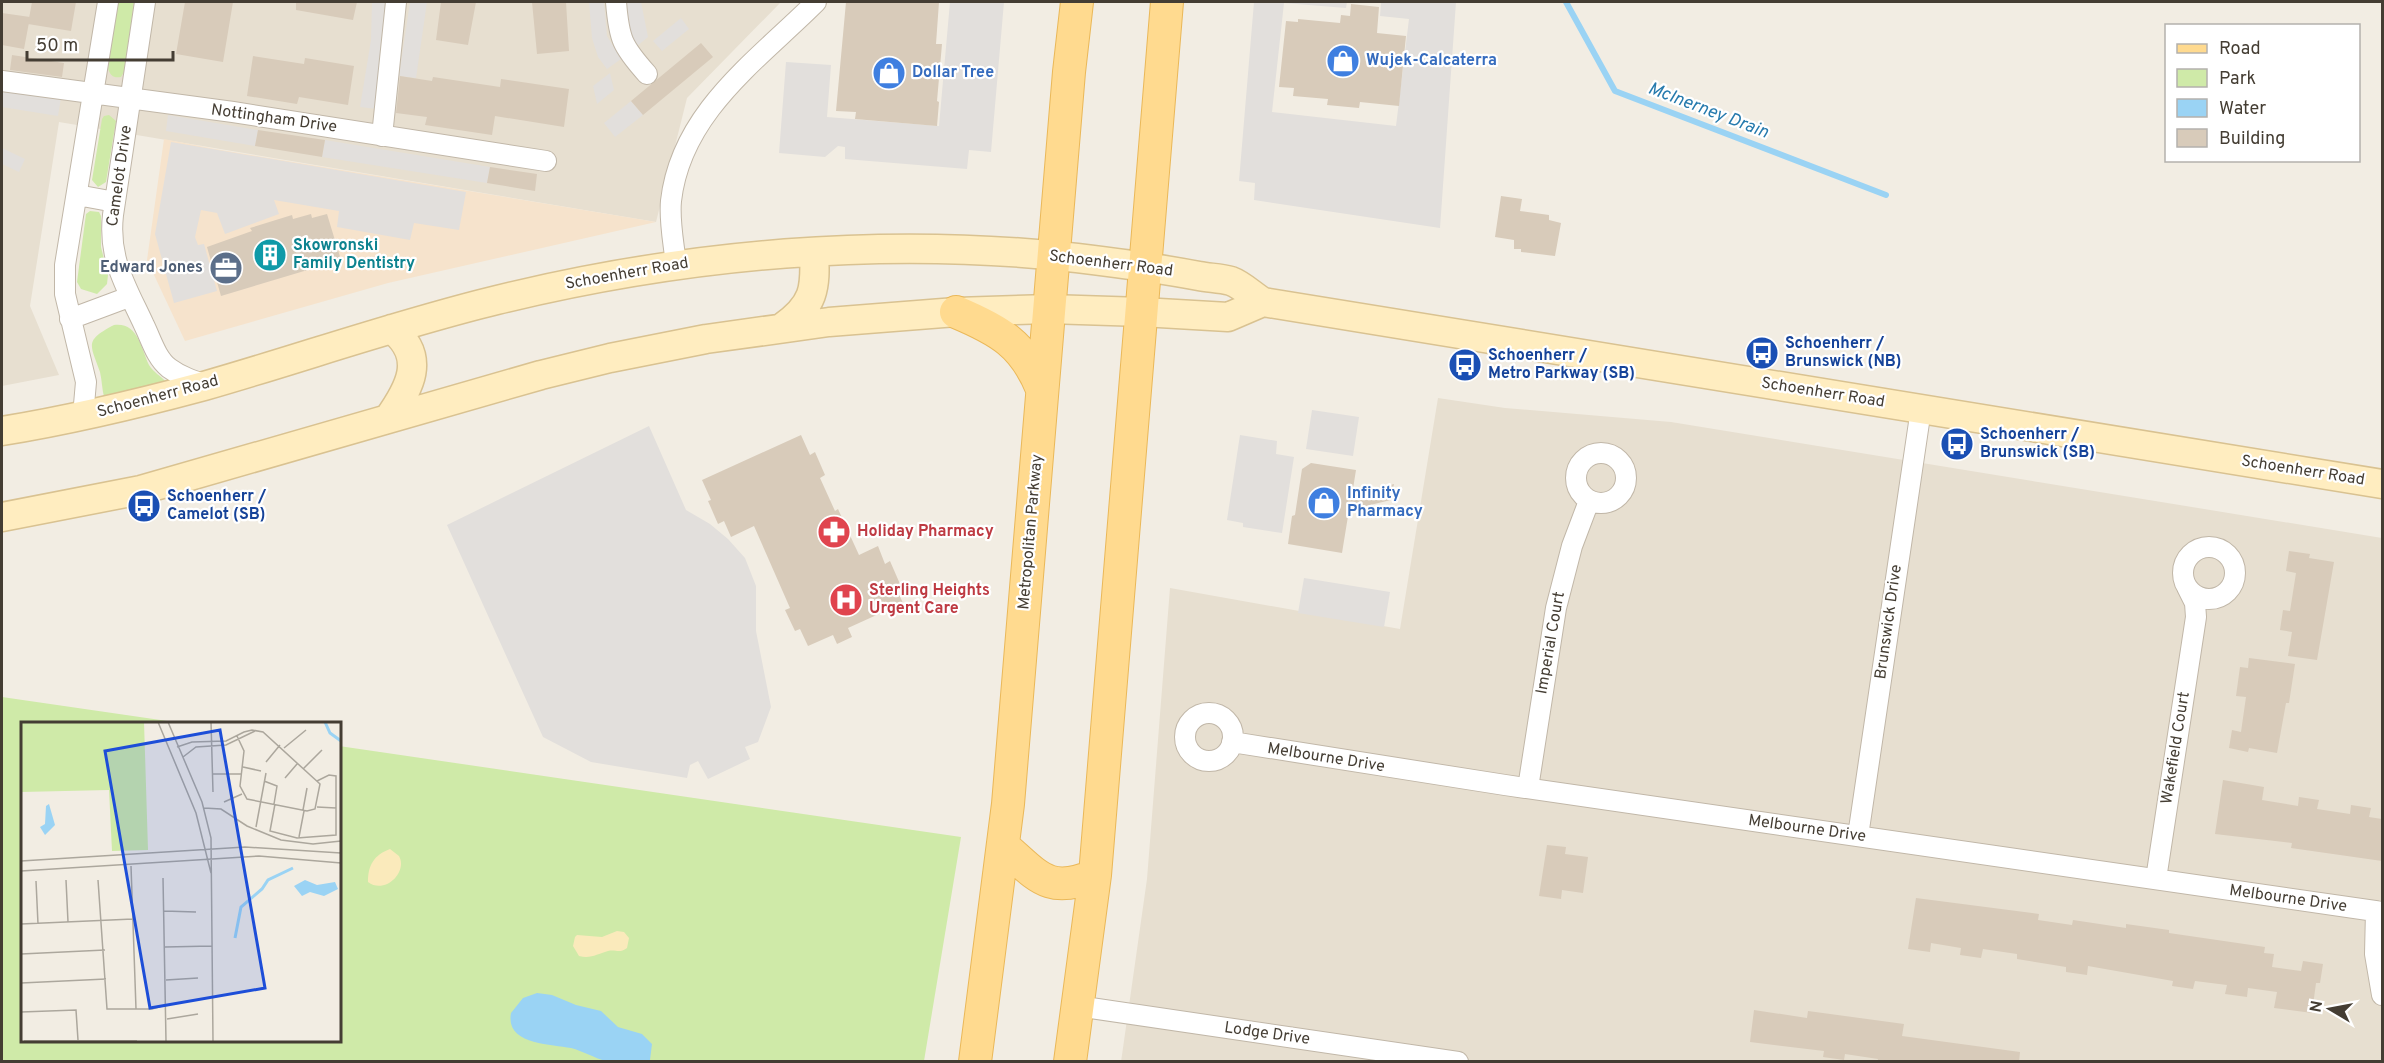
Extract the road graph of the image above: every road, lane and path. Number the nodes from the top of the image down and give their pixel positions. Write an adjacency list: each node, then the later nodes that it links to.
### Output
1 (108, 2): 10 (street)
2 (145, 2): 11 (street, Camelot Drive)
3 (396, 2): 12 (street)
4 (616, 2): 8 (street)
5 (816, 2): 18 (street)
6 (1077, 2): 17 (main road, Metropolitan Parkway)
7 (1167, 2): 19 (main road)
8 (647, 74)
9 (2, 81): 10 (street, Nottingham Drive)
10 (94, 95): 11 (street, Nottingham Drive); 14 (street)
11 (130, 100): 12 (street, Nottingham Drive); 15 (street, Camelot Drive)
12 (382, 135): 13 (street, Nottingham Drive)
13 (546, 161)
14 (77, 195): 15 (street); 25 (street)
15 (115, 202): 20 (street, Camelot Drive)
16 (814, 252): 17 (main road, Schoenherr Road); 18 (main road, Schoenherr Road); 26 (main road)
17 (1053, 256): 19 (main road, Schoenherr Road); 22 (main road, Metropolitan Parkway)
18 (676, 265): 27 (main road, Schoenherr Road)
19 (1146, 266): 21 (main road, Schoenherr Road); 24 (main road)
20 (129, 297): 25 (street); 28 (street, Camelot Drive)
21 (1263, 303): 24 (main road); 30 (main road, Schoenherr Road)
22 (1049, 309): 23 (main road); 24 (main road); 29 (main road, Metropolitan Parkway)
23 (956, 312): 26 (main road); 29 (main road)
24 (1142, 312): 44 (main road)
25 (70, 319): 31 (street)
26 (783, 327): 32 (main road)
27 (392, 329): 28 (main road, Schoenherr Road); 32 (main road)
28 (208, 385): 31 (main road, Schoenherr Road)
29 (1042, 389): 43 (main road, Metropolitan Parkway)
30 (1921, 409): 34 (main road, Schoenherr Road); 42 (street, Brunswick Drive)
31 (83, 416): 33 (main road, Schoenherr Road)
32 (388, 419): 36 (main road)
33 (2, 431)
34 (2382, 484)
35 (1589, 501): 41 (street, Imperial Court)
36 (2, 518)
37 (2187, 587): 38 (street); 38 (street, Wakefield Court); 39 (street, Wakefield Court)
38 (2218, 597): 39 (street, Wakefield Court)
39 (2196, 617): 45 (street, Wakefield Court)
40 (1232, 742): 41 (street, Melbourne Drive)
41 (1528, 788): 42 (street, Melbourne Drive)
42 (1858, 836): 45 (street, Melbourne Drive)
43 (1004, 846): 44 (main road); 49 (main road, Metropolitan Parkway)
44 (1095, 875): 48 (main road)
45 (2156, 879): 46 (street, Melbourne Drive)
46 (2379, 912): 47 (street)
47 (2382, 994)
48 (1077, 1006): 50 (main road); 51 (street, Lodge Drive)
49 (975, 1062)
50 (1070, 1062)
51 (1458, 1062)

